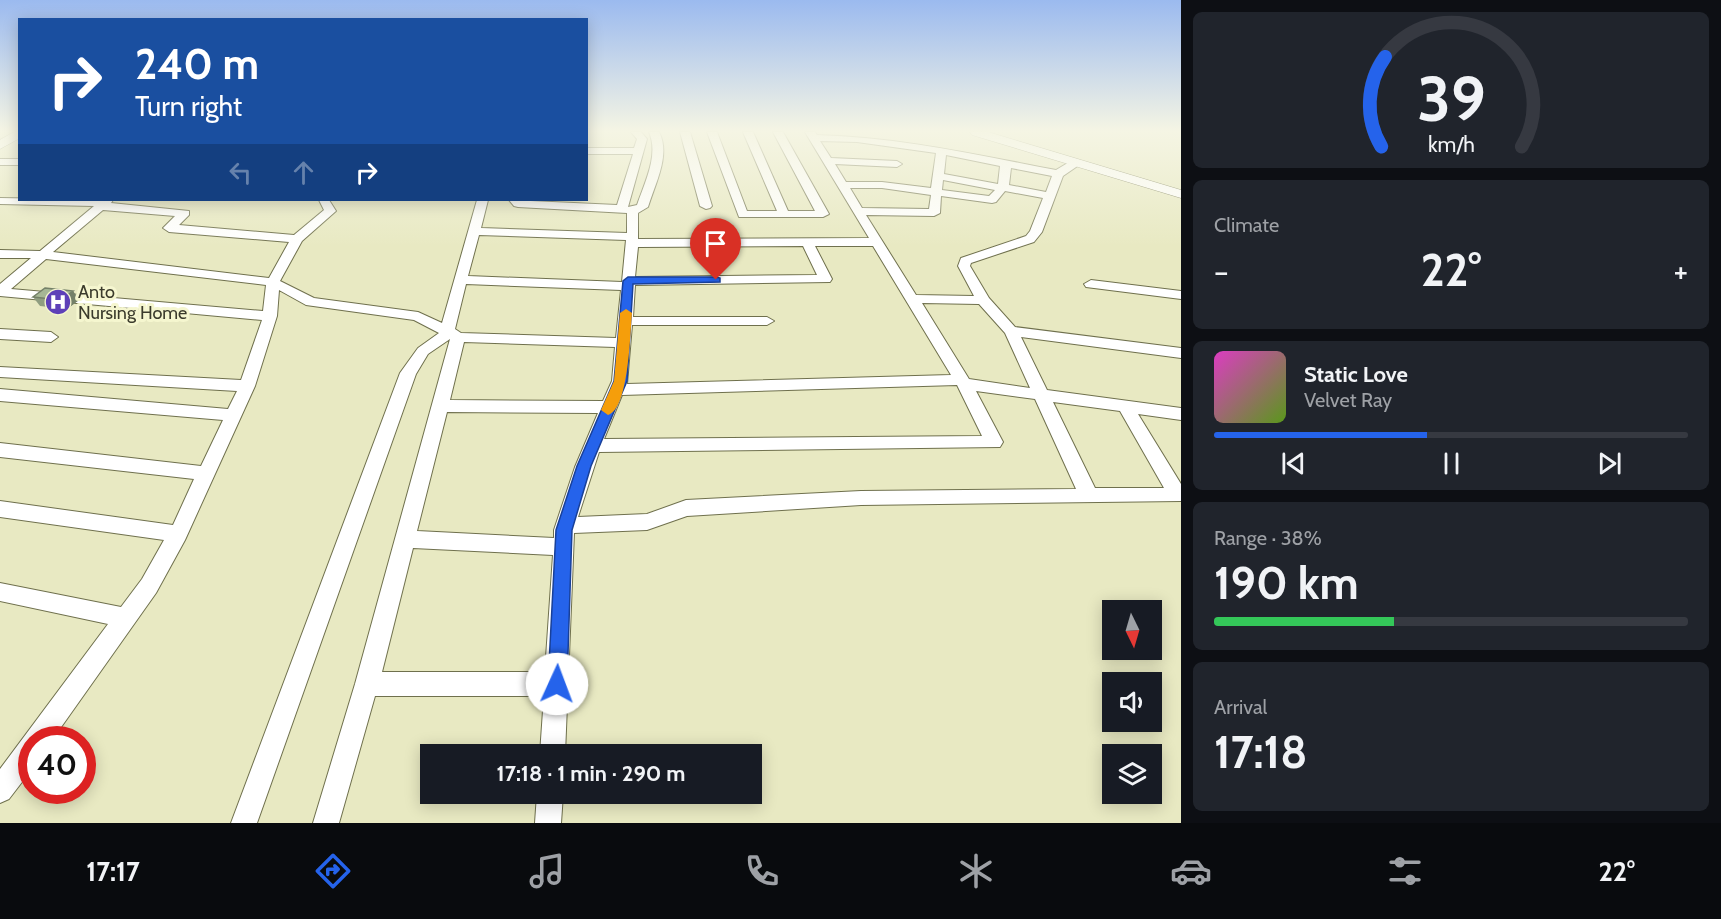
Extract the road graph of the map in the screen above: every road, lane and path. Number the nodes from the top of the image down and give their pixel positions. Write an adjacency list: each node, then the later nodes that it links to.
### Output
1 (635, 170): 28 (street)
2 (654, 170): 28 (street)
3 (696, 170): 26 (street)
4 (726, 170): 30 (street)
5 (764, 170): 30 (street)
6 (799, 170): 30 (street)
7 (833, 170): 15 (street)
8 (939, 170): 14 (street)
9 (1005, 170): 16 (street)
10 (1041, 170): 13 (street)
11 (1064, 170): 13 (street)
12 (1100, 170): 18 (main road)
13 (1058, 174): 19 (street)
14 (938, 176): 16 (street); 17 (street)
15 (842, 185): 17 (street); 29 (street)
16 (1003, 187): 17 (street); 19 (street)
17 (937, 194): 29 (street)
18 (1181, 194)
19 (1049, 196): 45 (street)
20 (0, 201): 25 (street)
21 (153, 201): 27 (street)
22 (325, 201): 32 (street)
23 (482, 201): 31 (street)
24 (516, 201): 28 (street)
25 (104, 203): 27 (street); 37 (street)
26 (706, 206)
27 (141, 209): 32 (street)
28 (627, 210): 33 (street)
29 (858, 211): 35 (street)
30 (784, 214)
31 (473, 231): 33 (street); 38 (street)
32 (297, 240): 39 (street)
33 (631, 240): 34 (street); 40 (street)
34 (807, 242): 35 (street); 40 (street)
35 (878, 242): 44 (street)
36 (0, 254): 37 (street)
37 (43, 255): 39 (street); 42 (street)
38 (460, 280): 40 (street); 50 (street)
39 (273, 282): 46 (street); 50 (street)
40 (628, 283): 47 (street)
41 (1091, 284): 43 (street)
42 (0, 292): 46 (street)
43 (1181, 296)
44 (913, 299): 45 (street); 56 (street)
45 (982, 300): 49 (street)
46 (270, 316): 57 (street)
47 (625, 321): 48 (street); 53 (street)
48 (767, 321)
49 (1011, 331): 54 (street); 60 (street)
50 (451, 333): 53 (street); 61 (street); 84 (street)
51 (0, 334): 52 (street)
52 (51, 337)
53 (623, 343): 58 (street)
54 (1181, 353)
55 (0, 372): 57 (street)
56 (963, 382): 58 (street); 60 (street); 66 (street)
57 (247, 386): 65 (street)
58 (616, 390): 62 (street)
59 (0, 395): 65 (street)
60 (1041, 395): 63 (street); 69 (street)
61 (440, 406): 62 (street); 73 (street)
62 (609, 407): 66 (street)
63 (1126, 407): 64 (street); 69 (street)
64 (1181, 414)
65 (234, 415): 68 (street)
66 (593, 446): 71 (street)
67 (0, 450): 68 (street)
68 (207, 474): 72 (street)
69 (1089, 496): 71 (street)
70 (0, 508): 72 (street)
71 (566, 525): 74 (street)
72 (178, 534): 76 (street)
73 (405, 539): 74 (street); 77 (street)
74 (563, 547): 78 (street)
75 (0, 592): 76 (street)
76 (125, 618): 79 (street)
77 (368, 684): 78 (street); 85 (street)
78 (557, 684): 80 (street)
79 (47, 726)
80 (554, 744)
81 (18, 765): 82 (street)
82 (2, 786)
83 (549, 804): 86 (street)
84 (244, 823)
85 (326, 823)
86 (548, 823)

